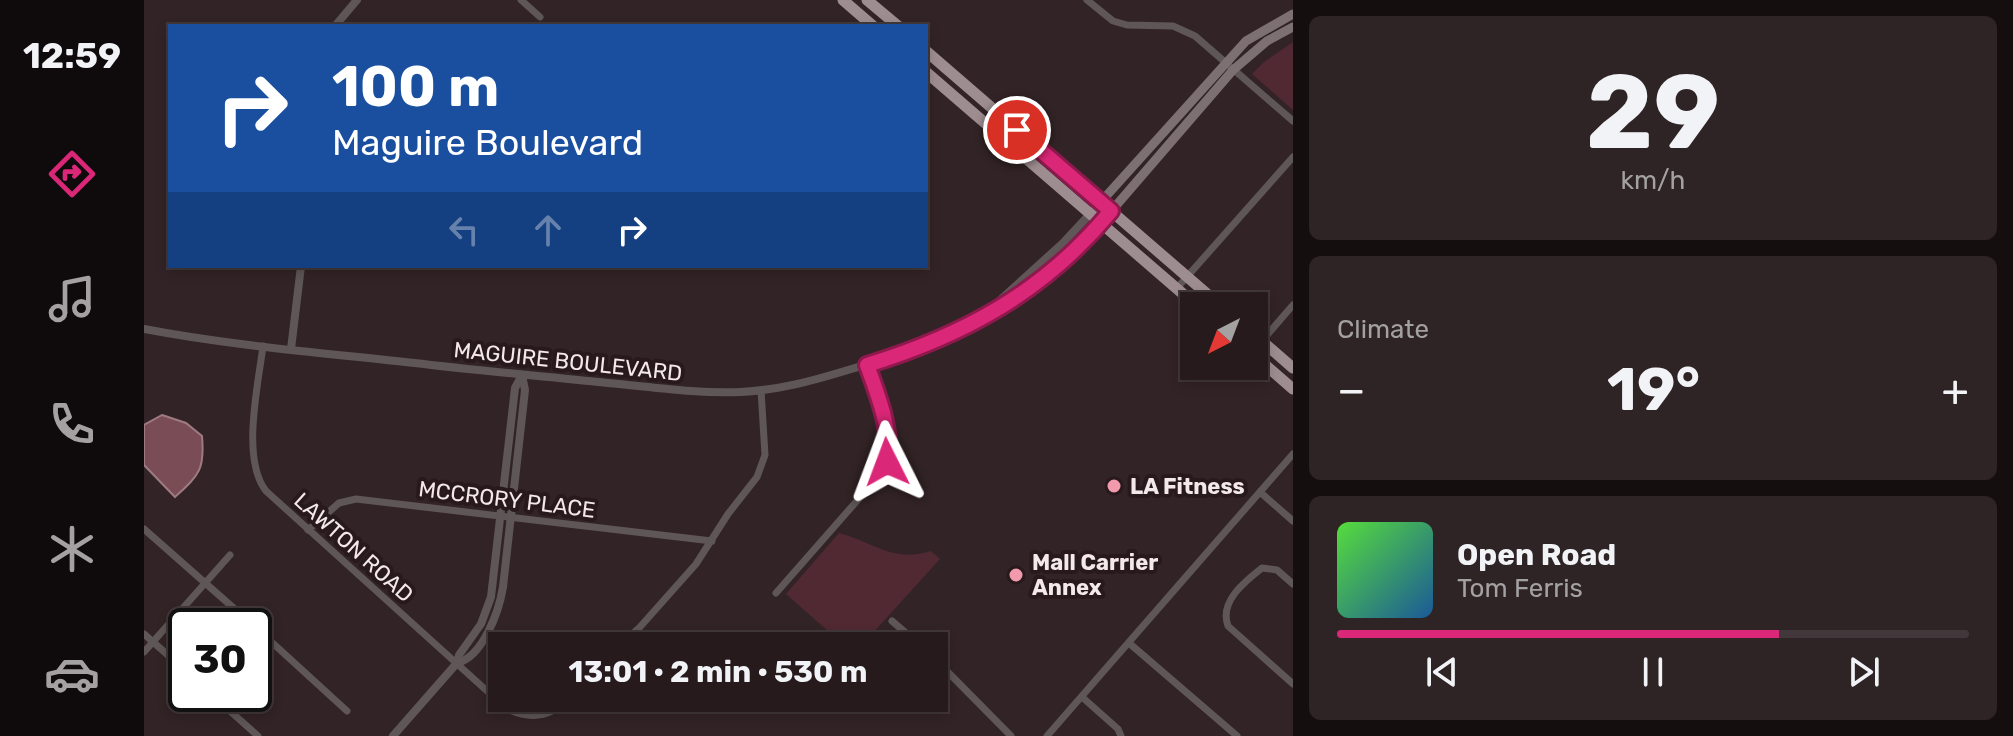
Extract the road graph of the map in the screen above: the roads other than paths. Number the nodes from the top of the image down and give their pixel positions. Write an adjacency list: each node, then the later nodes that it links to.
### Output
1 (357, 0): 8 (street)
2 (521, 0): 7 (street)
3 (843, 0): 9 (highway)
4 (867, 0): 10 (highway)
5 (1087, 0): 14 (street)
6 (1293, 14): 14 (main road, MAGUIRE BOULEVARD)
7 (540, 17)
8 (337, 24)
9 (871, 24)
10 (896, 24)
11 (1293, 27): 14 (main road, MAGUIRE BOULEVARD)
12 (928, 62): 17 (highway)
13 (928, 62): 18 (highway)
14 (1229, 67): 15 (street); 17 (main road, MAGUIRE BOULEVARD)
15 (1293, 121)
16 (1293, 157): 21 (street)
17 (1106, 207): 18 (main road, MAGUIRE BOULEVARD); 19 (main road, MAGUIRE BOULEVARD); 21 (highway)
18 (1090, 214): 19 (highway); 26 (street, MAGUIRE BOULEVARD)
19 (1101, 223): 22 (highway); 26 (street, MAGUIRE BOULEVARD)
20 (301, 268): 31 (street)
21 (1187, 276): 22 (street); 24 (highway)
22 (1177, 288): 23 (highway)
23 (1181, 292)
24 (1205, 292)
25 (1293, 305): 28 (street)
26 (979, 320): 32 (street, MAGUIRE BOULEVARD)
27 (144, 329): 29 (street, MAGUIRE BOULEVARD)
28 (1268, 329)
29 (263, 346): 31 (street, MAGUIRE BOULEVARD); 43 (street, LAWTON ROAD)
30 (1268, 348): 34 (highway)
31 (291, 349): 35 (street, MAGUIRE BOULEVARD)
32 (867, 365): 37 (street, MAGUIRE BOULEVARD); 48 (street)
33 (1268, 367): 36 (highway)
34 (1293, 368)
35 (522, 375): 37 (street, MAGUIRE BOULEVARD); 40 (street)
36 (1293, 389)
37 (761, 390): 44 (street)
38 (1293, 454): 39 (street)
39 (1260, 492): 41 (street); 56 (street)
40 (505, 517): 43 (street, MCCRORY PLACE); 44 (street, MCCRORY PLACE); 59 (street)
41 (1293, 521)
42 (144, 529): 46 (street)
43 (308, 530): 59 (street, LAWTON ROAD)
44 (712, 541): 51 (street)
45 (230, 555): 46 (street)
46 (206, 582): 49 (street); 54 (street)
47 (1293, 584): 61 (street)
48 (776, 593)
49 (234, 608)
50 (892, 621): 52 (street)
51 (633, 632)
52 (905, 632)
53 (144, 634): 54 (street)
54 (153, 642): 57 (street); 58 (street)
55 (272, 642): 64 (street)
56 (1129, 643): 63 (street); 73 (street)
57 (144, 652)
58 (168, 655)
59 (457, 663): 62 (street, LAWTON ROAD); 69 (street)
60 (948, 672): 70 (street)
61 (1293, 684)
62 (488, 692)
63 (1082, 697): 71 (street); 72 (street)
64 (347, 711)
65 (231, 712): 68 (street)
66 (518, 712): 67 (street, LAWTON ROAD)
67 (551, 712)
68 (258, 736)
69 (393, 736)
70 (1011, 736)
71 (1047, 736)
72 (1121, 736)
73 (1237, 736)

